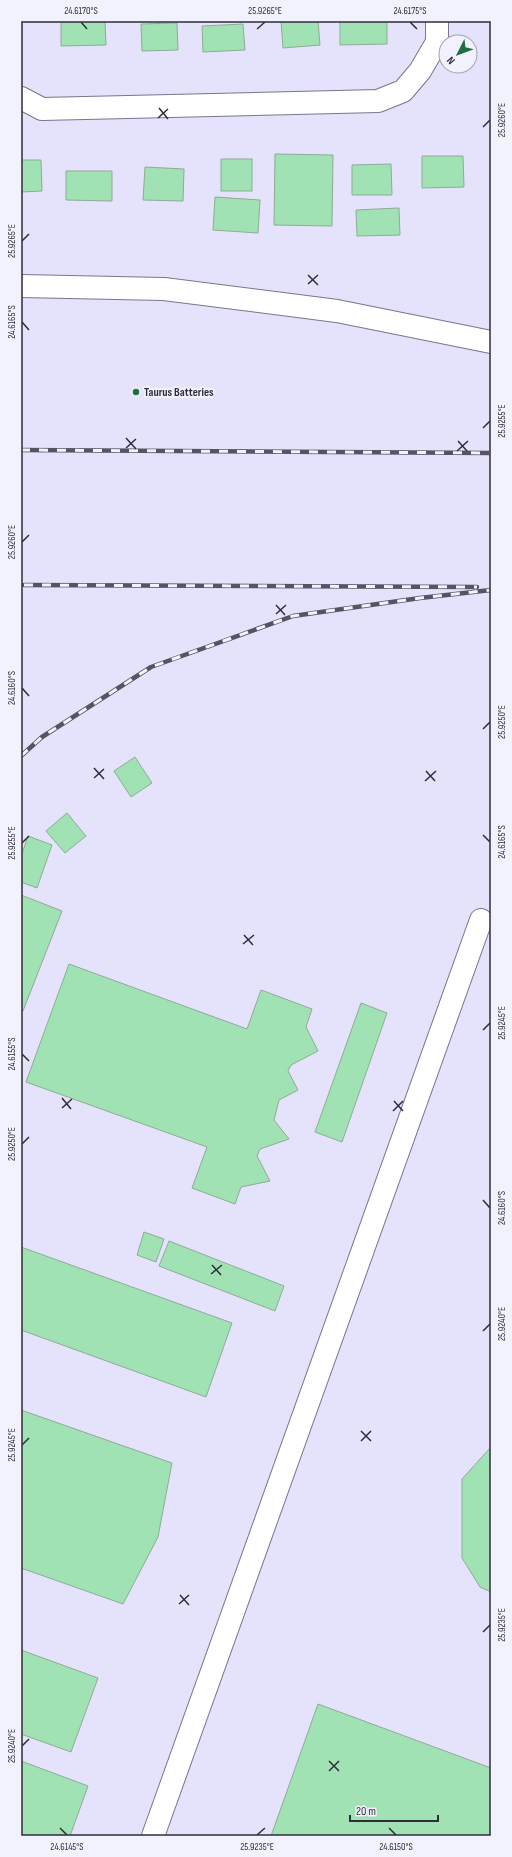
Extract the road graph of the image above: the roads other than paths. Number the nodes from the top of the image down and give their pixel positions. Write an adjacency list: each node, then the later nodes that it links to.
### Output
1 (437, 21): 2 (street)
2 (21, 98)
3 (21, 286): 4 (street)
4 (491, 342)
5 (481, 920): 6 (street)
6 (154, 1836)

